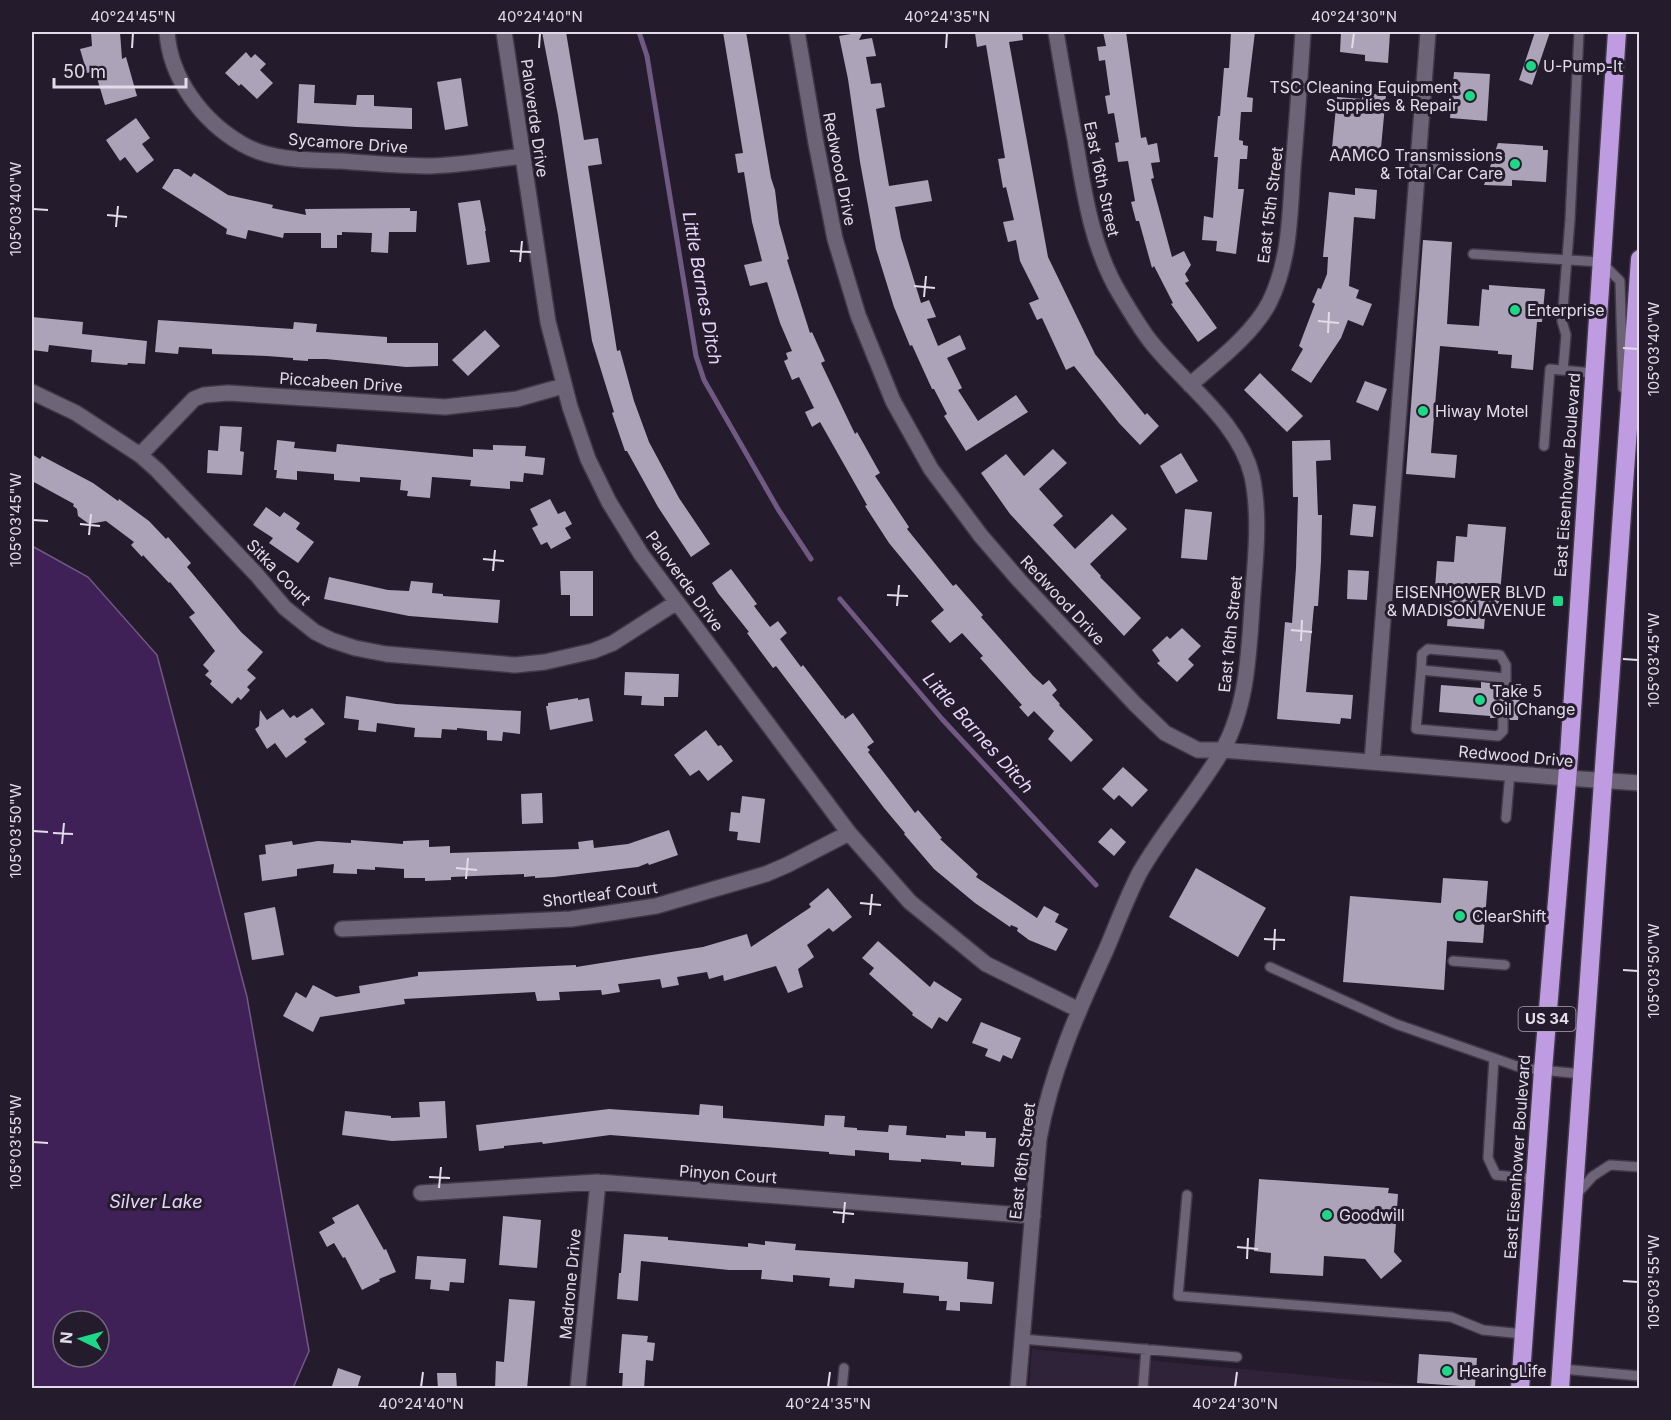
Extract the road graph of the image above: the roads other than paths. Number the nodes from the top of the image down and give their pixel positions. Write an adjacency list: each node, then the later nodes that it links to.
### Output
1 (167, 32): 9 (street, Sycamore Drive)
2 (504, 32): 9 (street, Paloverde Drive)
3 (797, 32): 27 (street, Redwood Drive)
4 (1056, 32): 18 (street, East 16th Street)
5 (1303, 32): 18 (street, East 15th Street)
6 (1428, 32): 10 (street)
7 (1579, 32): 13 (lane)
8 (1617, 32): 15 (highway, East Eisenhower Boulevard / US 34)
9 (522, 156): 19 (street, Paloverde Drive)
10 (1417, 168): 11 (lane); 28 (street)
11 (1439, 169)
12 (1473, 254): 13 (lane)
13 (1568, 260): 15 (lane); 16 (lane)
14 (1640, 260): 23 (highway, US 34)
15 (1601, 262): 17 (highway, East Eisenhower Boulevard / US 34); 23 (lane)
16 (1563, 370): 17 (lane); 21 (lane)
17 (1593, 373): 30 (highway, East Eisenhower Boulevard / US 34)
18 (1190, 385): 27 (street, East 16th Street)
19 (563, 386): 22 (street, Piccabeen Drive); 24 (street, Paloverde Drive)
20 (32, 392): 22 (street, Sitka Court)
21 (1544, 446)
22 (140, 455): 24 (street, Sitka Court)
23 (1625, 455): 31 (highway, US 34)
24 (677, 602): 34 (street, Paloverde Drive)
25 (1421, 670): 25 (lane); 26 (lane)
26 (1503, 719)
27 (1223, 750): 28 (street, Redwood Drive); 39 (street, East 16th Street)
28 (1372, 762): 29 (street, Redwood Drive)
29 (1510, 773): 30 (street, Redwood Drive); 33 (lane)
30 (1567, 778): 31 (street, Redwood Drive); 41 (highway, East Eisenhower Boulevard / US 34)
31 (1602, 780): 32 (street, Redwood Drive); 42 (highway, US 34)
32 (1640, 783)
33 (1506, 819)
34 (849, 833): 35 (street, Shortleaf Court); 39 (street, Paloverde Drive)
35 (342, 929)
36 (1454, 961): 37 (lane)
37 (1505, 965)
38 (1270, 967): 40 (lane)
39 (1078, 1010): 49 (street, East 16th Street)
40 (1494, 1058): 41 (lane); 44 (lane)
41 (1543, 1070): 42 (lane); 44 (highway, East Eisenhower Boulevard / US 34)
42 (1582, 1074): 48 (highway, US 34)
43 (1640, 1167): 48 (lane)
44 (1535, 1179): 50 (highway, East Eisenhower Boulevard / US 34)
45 (598, 1182): 46 (street, Pinyon Court); 49 (street, Pinyon Court); 57 (street, Madrone Drive)
46 (421, 1193)
47 (1188, 1195): 50 (lane)
48 (1574, 1197): 55 (highway, US 34)
49 (1033, 1216): 51 (street, East 16th Street)
50 (1524, 1334): 61 (highway, East Eisenhower Boulevard / US 34)
51 (1022, 1339): 52 (lane); 59 (street, East 16th Street)
52 (1146, 1349): 53 (lane); 60 (lane)
53 (1238, 1357)
54 (844, 1368): 58 (lane)
55 (1562, 1369): 56 (lane); 62 (highway, US 34)
56 (1640, 1376)
57 (578, 1389)
58 (843, 1389)
59 (1018, 1389)
60 (1143, 1389)
61 (1520, 1389)
62 (1560, 1389)

